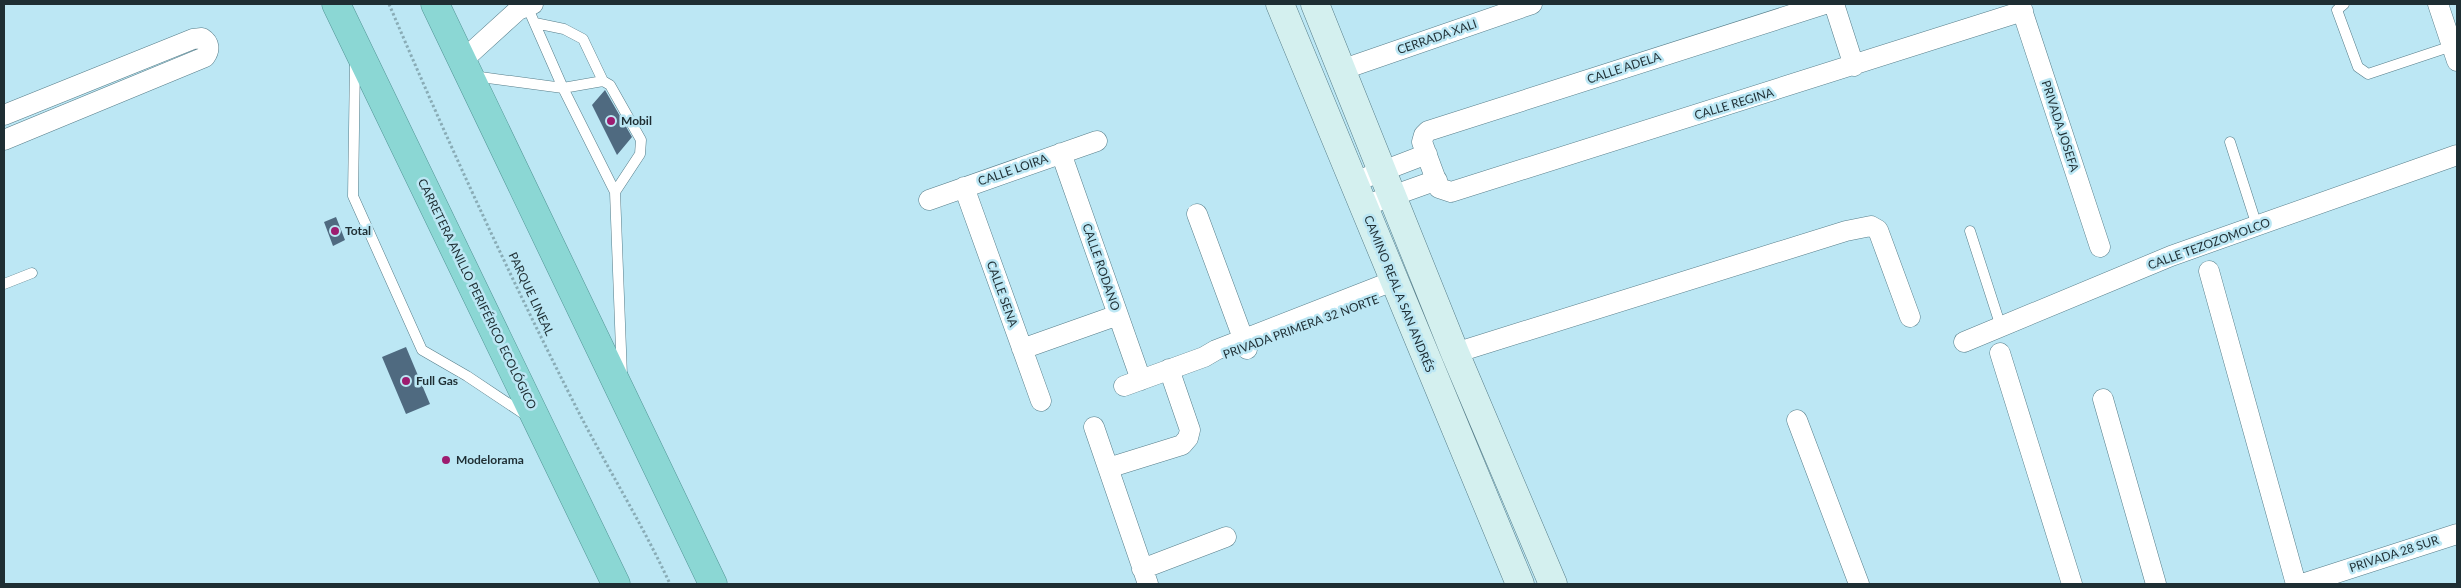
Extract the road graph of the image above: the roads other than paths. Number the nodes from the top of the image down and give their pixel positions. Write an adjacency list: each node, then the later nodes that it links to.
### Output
1 (336, 4): 12 (highway, CARRETERA ANILLO PERIFÉRICO ECOLÓGICO)
2 (435, 4): 15 (highway)
3 (1280, 4): 32 (main road, CAMINO REAL A SAN ANDRÉS)
4 (1315, 4): 16 (main road)
5 (1532, 4): 16 (street, CERRADA XALI)
6 (1825, 4): 25 (street, CALLE ADELA)
7 (1834, 4): 14 (street)
8 (2344, 4): 13 (lane)
9 (2438, 4): 13 (street)
10 (2021, 8): 14 (street, CALLE REGINA); 37 (street, PRIVADA JOSEFA)
11 (524, 9): 15 (street); 18 (lane); 19 (lane)
12 (355, 47): 56 (highway, CARRETERA ANILLO PERIFÉRICO ECOLÓGICO); 56 (lane)
13 (2455, 54)
14 (1854, 66): 29 (street, CALLE REGINA)
15 (467, 68): 19 (lane); 52 (highway)
16 (1341, 70): 28 (main road)
17 (94, 78): 20 (street); 20 (street); 21 (street)
18 (602, 81): 19 (lane); 31 (lane)
19 (563, 88): 31 (lane)
20 (103, 100): 22 (street)
21 (4, 115)
22 (4, 140)
23 (1097, 141): 26 (street, CALLE LOIRA)
24 (2230, 142): 35 (lane)
25 (1425, 145): 28 (street, CALLE ADELA); 29 (street)
26 (1061, 153): 30 (street, CALLE LOIRA); 42 (street, CALLE RODANO)
27 (2457, 155): 35 (street, CALLE TEZOZOMOLCO)
28 (1387, 184): 29 (street, CALLE REGINA); 32 (street); 48 (main road)
29 (1440, 186)
30 (964, 187): 33 (street, CALLE LOIRA); 47 (street, CALLE SENA)
31 (615, 192): 52 (lane)
32 (1359, 194): 41 (main road, CAMINO REAL A SAN ANDRÉS)
33 (929, 200)
34 (1197, 214): 46 (street)
35 (2258, 226): 44 (street, CALLE TEZOZOMOLCO)
36 (1970, 231): 44 (lane)
37 (2100, 247)
38 (2208, 271): 69 (street)
39 (32, 273): 40 (lane)
40 (4, 284)
41 (1396, 287): 46 (street, PRIVADA PRIMERA 32 NORTE); 64 (main road, CAMINO REAL A SAN ANDRÉS)
42 (1118, 315): 47 (street); 51 (street, CALLE RODANO)
43 (1910, 318): 48 (street)
44 (2001, 327): 45 (street, CALLE TEZOZOMOLCO)
45 (1964, 342)
46 (1245, 344): 50 (street, PRIVADA PRIMERA 32 NORTE)
47 (1022, 349): 54 (street, CALLE SENA)
48 (1455, 353): 65 (main road)
49 (2000, 353): 67 (street)
50 (1169, 369): 51 (street, PRIVADA PRIMERA 32 NORTE); 58 (street)
51 (1133, 383)
52 (623, 397): 63 (highway)
53 (2103, 399): 68 (street)
54 (1041, 401)
55 (1797, 420): 66 (street)
56 (542, 426): 62 (highway, CARRETERA ANILLO PERIFÉRICO ECOLÓGICO)
57 (1094, 427): 58 (street)
58 (1108, 468): 61 (street)
59 (2457, 534): 70 (street, PRIVADA 28 SUR)
60 (1226, 537): 61 (street)
61 (1145, 576)
62 (616, 584)
63 (713, 584)
64 (1520, 584)
65 (1553, 584)
66 (1859, 584)
67 (2072, 584)
68 (2156, 584)
69 (2296, 584)
70 (2302, 584)

